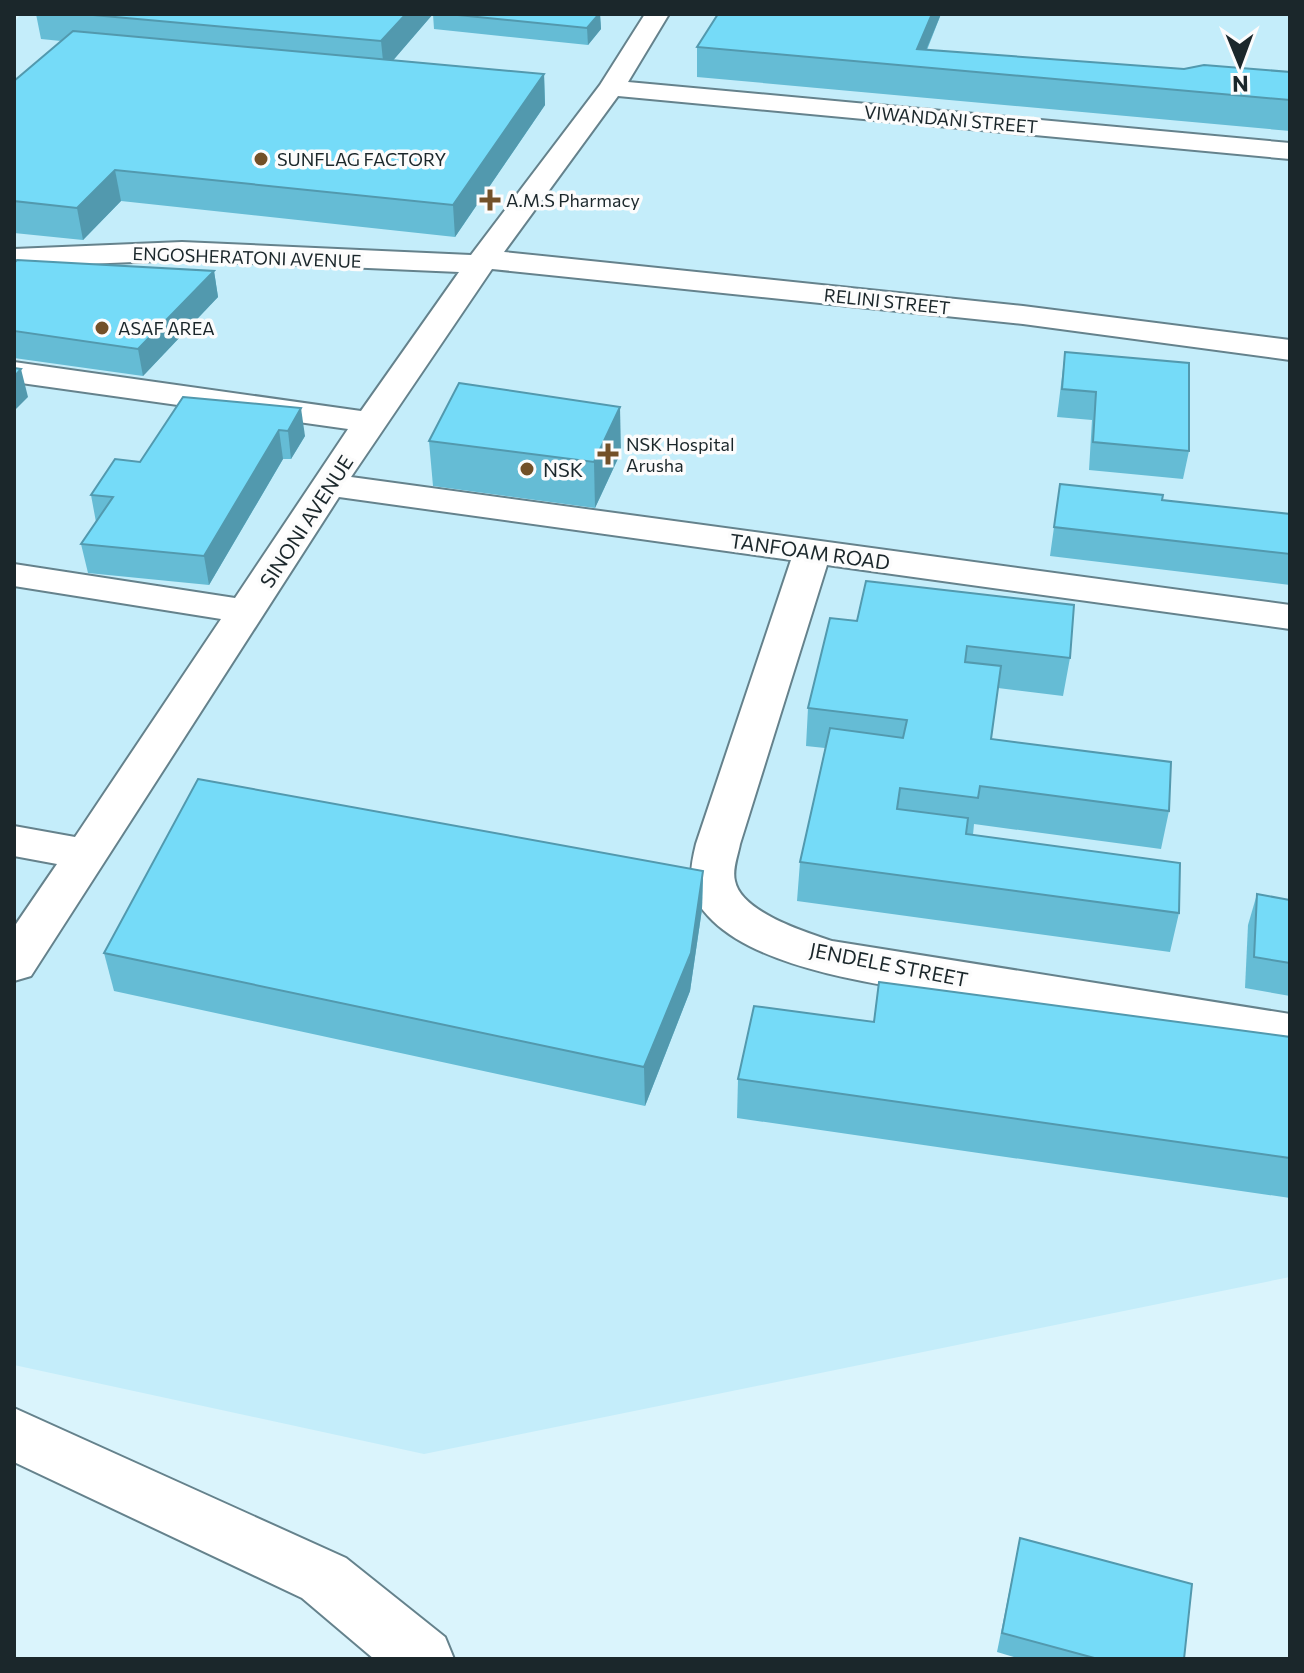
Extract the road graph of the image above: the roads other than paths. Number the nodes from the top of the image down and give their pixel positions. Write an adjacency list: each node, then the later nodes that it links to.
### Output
1 (657, 14): 2 (street, SINONI AVENUE)
2 (611, 88): 3 (street, VIWANDANI STREET); 5 (street, SINONI AVENUE)
3 (1290, 151)
4 (14, 258): 5 (street, ENGOSHERATONI AVENUE)
5 (482, 262): 6 (street, RELINI STREET); 8 (street, SINONI AVENUE)
6 (1290, 350)
7 (14, 372): 8 (street)
8 (370, 422): 9 (street, SINONI AVENUE)
9 (329, 485): 10 (street, TANFOAM ROAD); 12 (street, SINONI AVENUE)
10 (812, 552): 13 (street, TANFOAM ROAD); 17 (street, JENDELE STREET)
11 (14, 575): 12 (street)
12 (247, 611): 15 (street, SINONI AVENUE)
13 (1290, 617)
14 (14, 841): 15 (street)
15 (87, 854): 16 (street, SINONI AVENUE)
16 (14, 964)
17 (1290, 1032)
18 (14, 1434): 19 (street)
19 (422, 1659)

